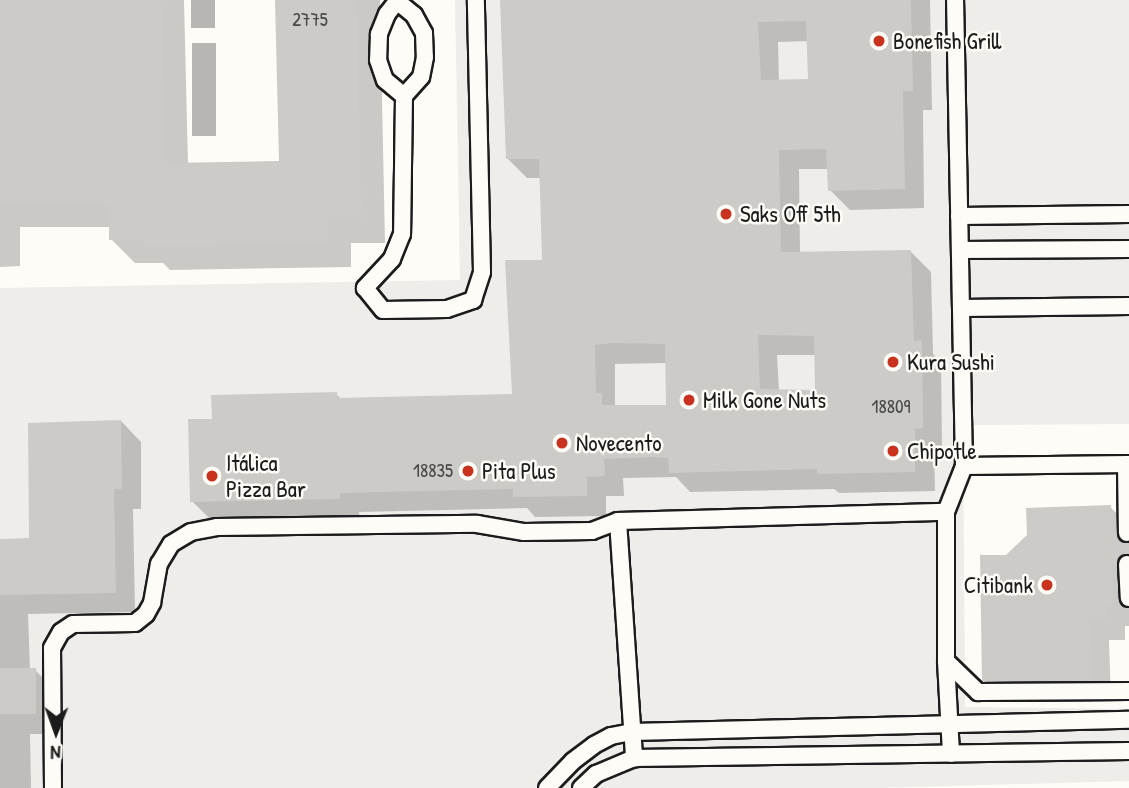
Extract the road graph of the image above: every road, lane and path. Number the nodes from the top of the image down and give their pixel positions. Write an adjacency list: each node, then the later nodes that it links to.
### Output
1 (476, 0): 4 (lane)
2 (955, 0): 6 (lane)
3 (398, 1): 4 (lane); 4 (lane)
4 (404, 96)
5 (1129, 214): 6 (lane)
6 (959, 216): 8 (lane)
7 (1129, 249): 8 (lane)
8 (960, 250): 10 (lane)
9 (1129, 306): 10 (lane)
10 (961, 308): 12 (lane)
11 (1128, 464): 12 (lane); 15 (lane)
12 (964, 466): 13 (lane)
13 (946, 512): 14 (lane); 18 (lane)
14 (618, 521): 22 (lane); 26 (lane)
15 (1127, 533)
16 (1128, 564): 17 (lane)
17 (1129, 598)
18 (946, 661): 19 (lane); 21 (lane)
19 (1129, 691)
20 (1129, 720): 21 (lane)
21 (949, 724): 22 (lane); 24 (lane)
22 (632, 733): 25 (lane); 27 (lane)
23 (1129, 751): 24 (lane)
24 (951, 754): 25 (lane)
25 (634, 758): 28 (lane)
26 (53, 788)
27 (547, 788)
28 (581, 788)

